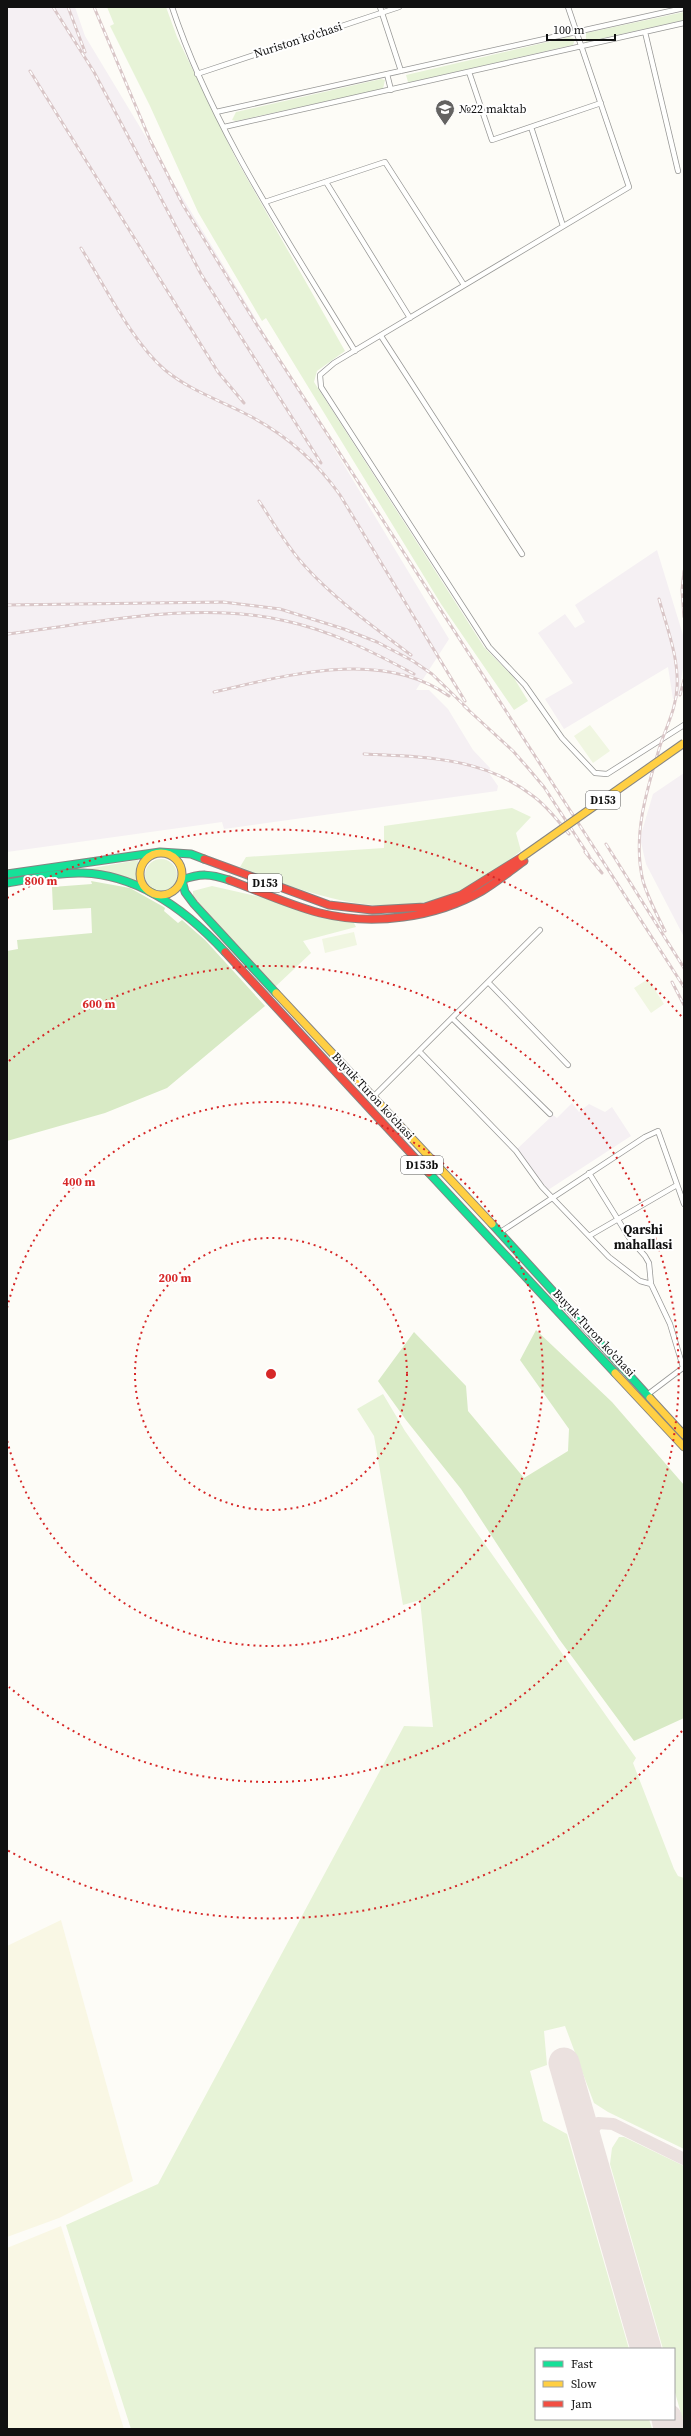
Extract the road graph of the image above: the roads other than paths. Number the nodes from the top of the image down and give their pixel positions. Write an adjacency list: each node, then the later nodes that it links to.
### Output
1 (172, 7): 13 (street)
2 (380, 7): 6 (street)
3 (399, 7): 6 (street, Nuriston ko'chasi)
4 (568, 7): 8 (street)
5 (684, 8): 8 (street)
6 (382, 13): 11 (street); 13 (street, Nuriston ko'chasi)
7 (684, 23): 9 (street)
8 (576, 32): 10 (street); 11 (street)
9 (646, 32): 10 (street); 20 (street)
10 (581, 46): 12 (street); 16 (street)
11 (401, 70): 14 (street)
12 (469, 72): 15 (street); 18 (street)
13 (197, 74): 17 (street)
14 (388, 74): 15 (street); 17 (street)
15 (392, 90): 19 (street)
16 (600, 103): 18 (street); 23 (street)
17 (216, 112): 19 (street)
18 (531, 127): 23 (street)
19 (224, 128): 22 (street)
20 (678, 171)
21 (326, 182): 22 (street); 24 (street); 25 (street)
22 (265, 202): 27 (street)
23 (563, 226): 24 (street)
24 (464, 285): 25 (street)
25 (410, 318): 26 (street)
26 (381, 336): 27 (street); 28 (street)
27 (354, 351): 29 (street)
28 (522, 554)
29 (684, 725)
30 (684, 743): 33 (main road, D153, bridge)
31 (684, 749): 33 (main road, D153)
32 (160, 852): 33 (main road, D153); 34 (main road, D153); 35 (main road); 37 (main road)
33 (523, 859): 35 (main road, D153)
34 (7, 874)
35 (182, 880): 37 (main road, D153); 43 (main road, Buyuk Turon ko'chasi / D153b)
36 (7, 883): 37 (main road, D153)
37 (152, 893): 56 (main road, Buyuk Turon ko'chasi / D153b)
38 (540, 930): 39 (street)
39 (489, 983): 40 (street); 42 (street)
40 (452, 1018): 41 (street); 44 (street)
41 (420, 1052): 43 (street); 47 (street)
42 (568, 1065)
43 (373, 1097): 50 (main road, Buyuk Turon ko'chasi / D153b)
44 (550, 1114)
45 (589, 1173): 46 (street); 47 (street); 49 (street)
46 (677, 1185): 48 (street); 49 (street)
47 (552, 1198): 50 (street); 51 (street)
48 (684, 1204)
49 (618, 1220): 51 (street); 52 (street)
50 (499, 1234): 54 (main road, Buyuk Turon ko'chasi / D153b)
51 (589, 1236): 52 (street)
52 (651, 1284): 53 (street)
53 (683, 1367): 54 (street)
54 (647, 1395): 55 (main road, Buyuk Turon ko'chasi / D153b)
55 (684, 1435)
56 (684, 1447)

